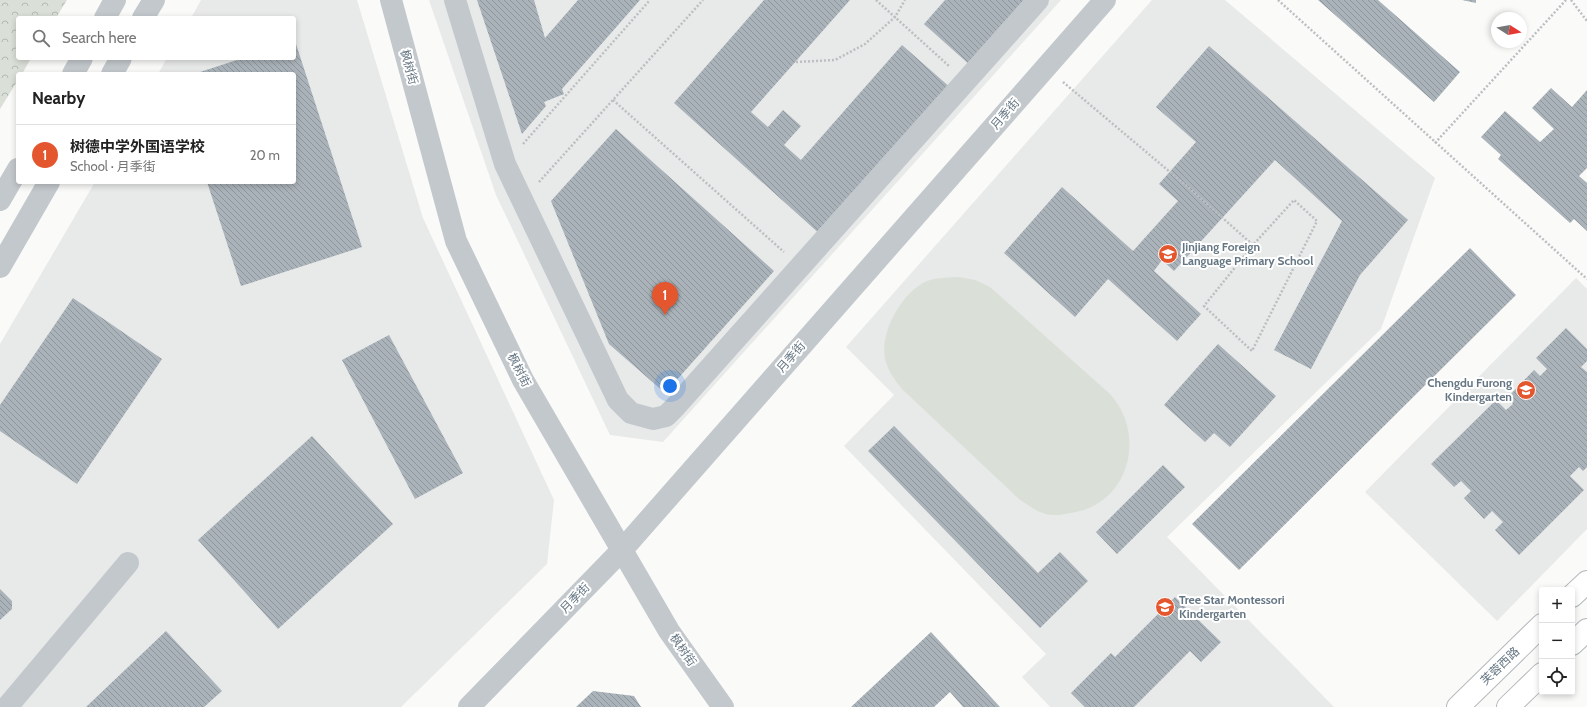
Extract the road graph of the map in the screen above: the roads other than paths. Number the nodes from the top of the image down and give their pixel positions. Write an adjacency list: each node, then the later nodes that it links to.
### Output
1 (116, 0): 7 (street)
2 (154, 0): 8 (street)
3 (391, 0): 17 (street, 枫树街)
4 (455, 0): 5 (street)
5 (1038, 0)
6 (1105, 0): 17 (street, 月季街)
7 (106, 16)
8 (144, 16)
9 (81, 60): 11 (street)
10 (120, 60): 12 (street)
11 (74, 72)
12 (113, 72)
13 (16, 172): 15 (street)
14 (48, 184): 16 (street)
15 (0, 200)
16 (0, 266)
17 (622, 550): 26 (street, 月季街); 27 (street, 枫树街)
18 (128, 563): 25 (street)
19 (1587, 582): 20 (main road)
20 (1575, 593)
21 (1539, 628): 28 (main road, 芙蓉西路)
22 (1587, 630): 23 (main road)
23 (1575, 641)
24 (1539, 677): 29 (main road)
25 (6, 707)
26 (469, 707)
27 (723, 707)
28 (1458, 707)
29 (1508, 707)

